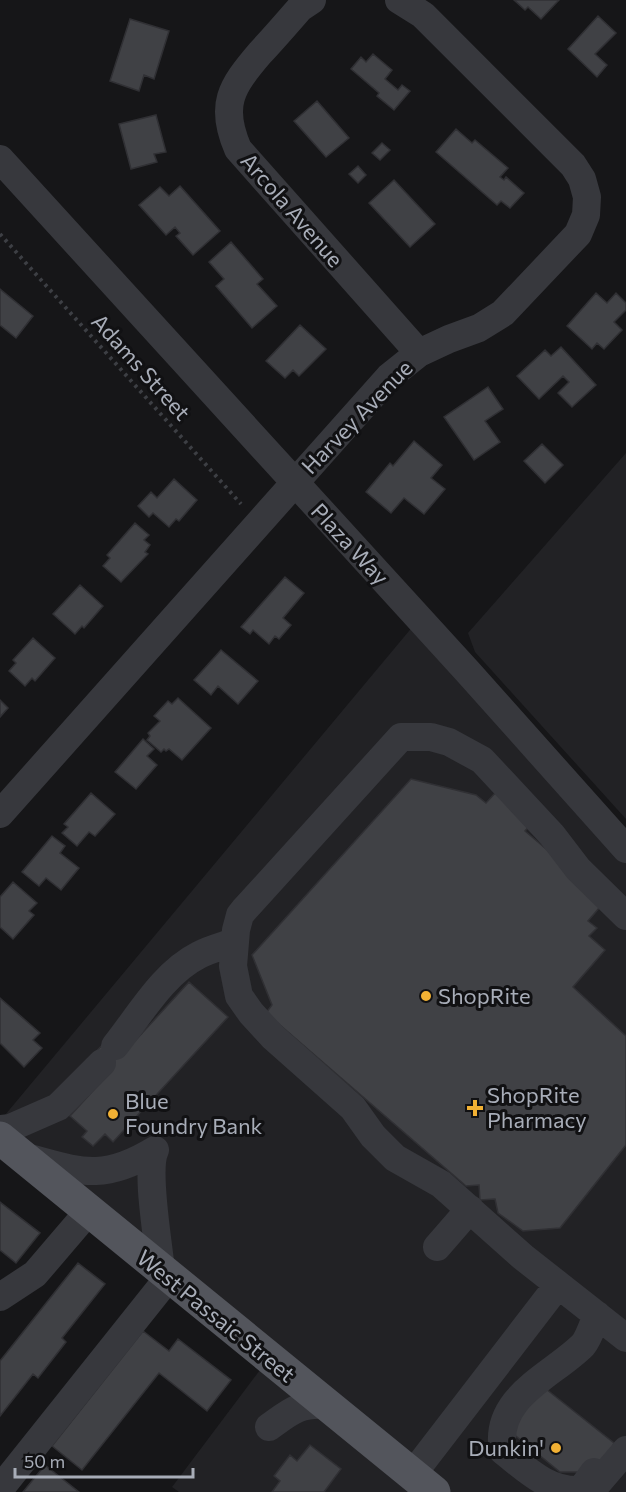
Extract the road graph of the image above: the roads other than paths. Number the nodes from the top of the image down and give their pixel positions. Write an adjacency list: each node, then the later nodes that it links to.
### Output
1 (312, 0): 4 (street, Arcola Avenue)
2 (399, 0): 4 (street, Harvey Avenue)
3 (0, 159): 5 (street, Plaza Way)
4 (419, 353): 5 (street, Harvey Avenue)
5 (293, 483): 6 (street, Harvey Avenue); 7 (street, Plaza Way)
6 (0, 814)
7 (626, 849)
8 (626, 916): 9 (street)
9 (234, 942): 10 (street); 12 (street)
10 (0, 1130)
11 (10, 1147): 13 (main road, West Passaic Street); 15 (street)
12 (470, 1209): 14 (street); 16 (street)
13 (88, 1212): 15 (main road, West Passaic Street); 17 (street)
14 (437, 1247)
15 (165, 1274): 20 (main road, West Passaic Street); 26 (street)
16 (558, 1285): 18 (street); 25 (street)
17 (0, 1297)
18 (597, 1315): 19 (street); 23 (street)
19 (626, 1338)
20 (289, 1375): 21 (main road, West Passaic Street); 21 (street)
21 (326, 1405): 25 (main road, West Passaic Street)
22 (622, 1440): 24 (street)
23 (503, 1451): 24 (street); 27 (street)
24 (592, 1482)
25 (423, 1486)
26 (0, 1489)
27 (529, 1492)

